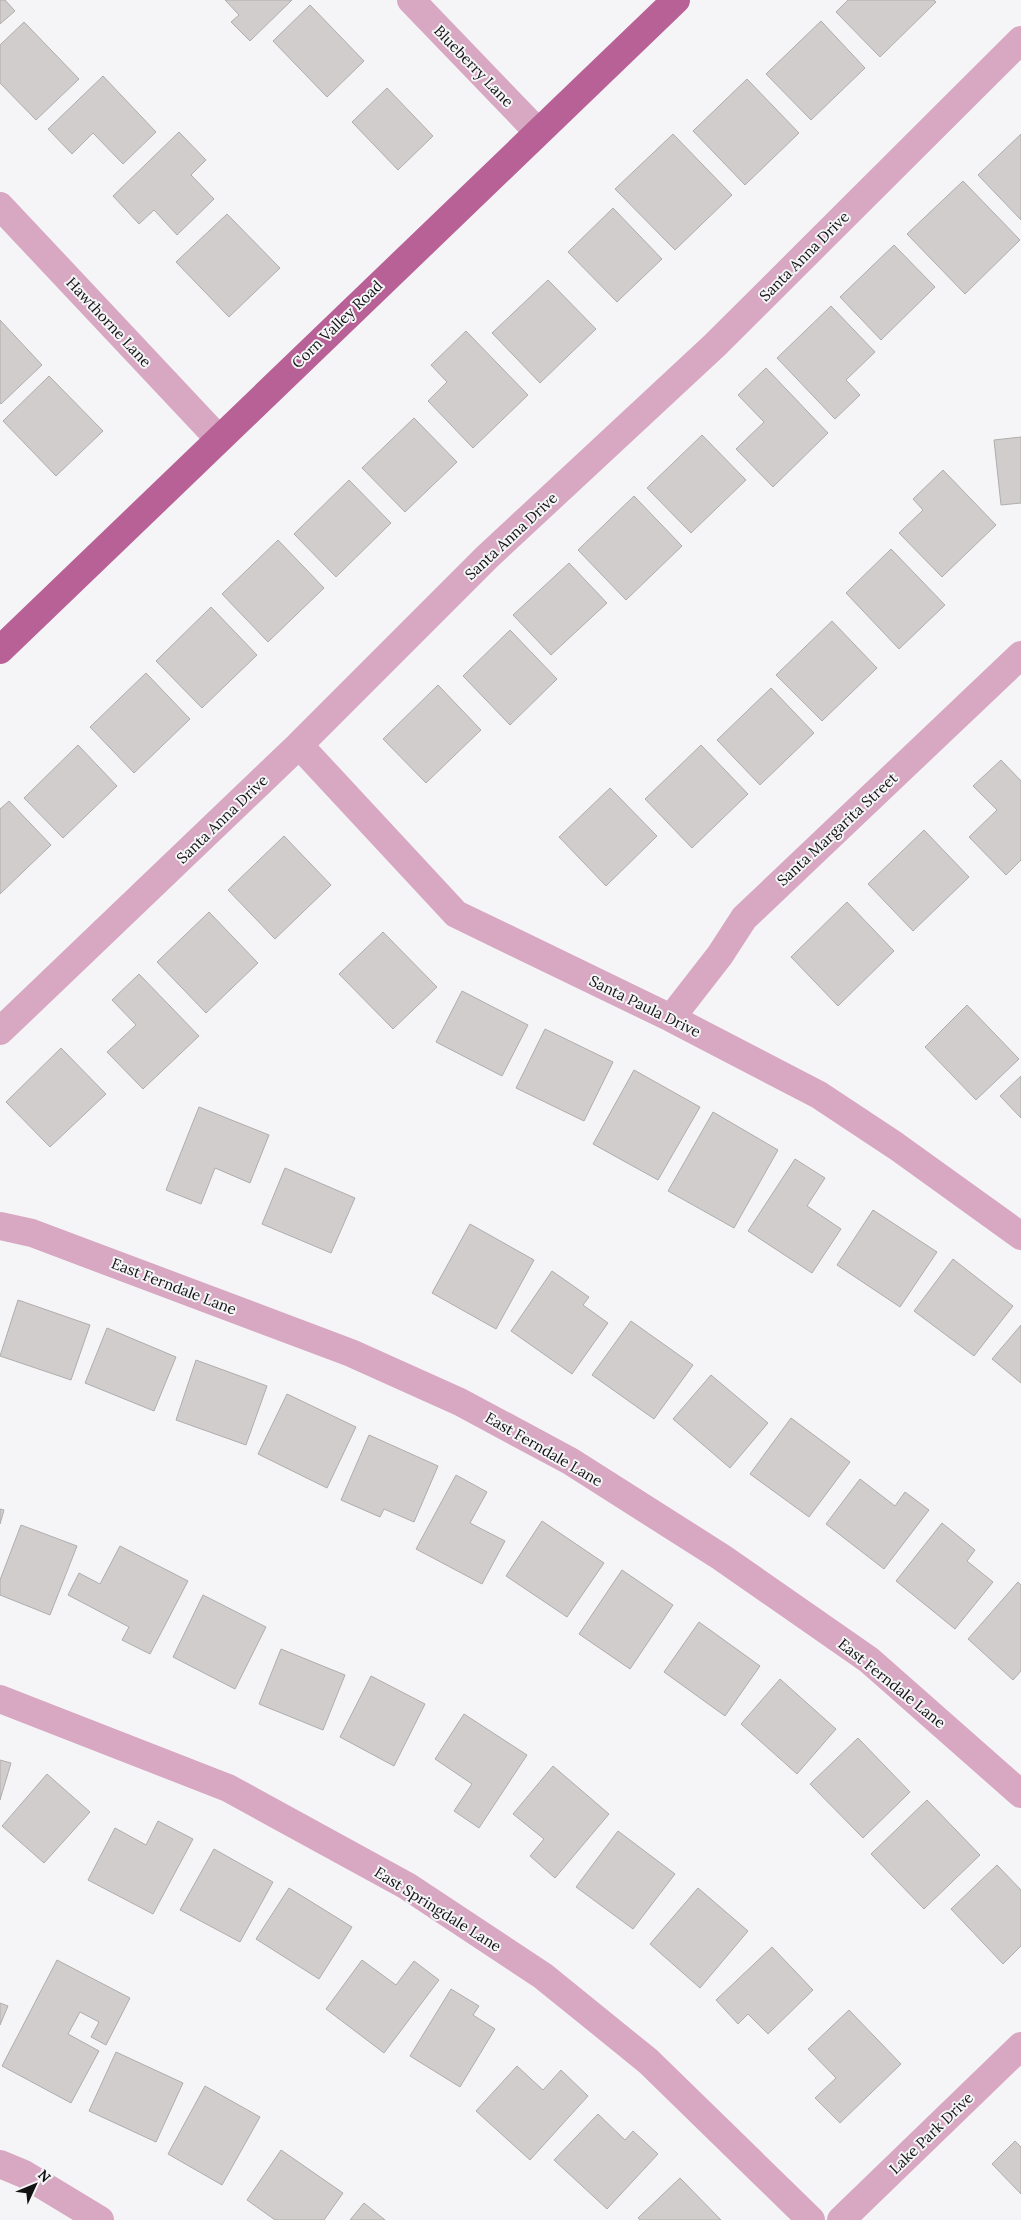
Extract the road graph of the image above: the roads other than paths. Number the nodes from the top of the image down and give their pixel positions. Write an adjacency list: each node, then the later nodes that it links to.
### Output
1 (411, 0): 4 (street, Blueberry Lane)
2 (676, 0): 4 (main road, Corn Valley Road)
3 (1021, 40): 9 (street, Santa Anna Drive)
4 (538, 132): 6 (main road, Corn Valley Road)
5 (0, 206): 6 (street, Hawthorne Lane)
6 (218, 438): 7 (main road, Corn Valley Road)
7 (0, 650)
8 (1021, 655): 10 (street, Santa Margarita Street)
9 (299, 745): 10 (street, Santa Paula Drive); 11 (street, Santa Anna Drive)
10 (671, 1018): 13 (street, Santa Paula Drive)
11 (0, 1031)
12 (0, 1226): 15 (street, East Ferndale Lane)
13 (1021, 1236)
14 (0, 1699): 19 (street, East Springdale Lane)
15 (1021, 1794)
16 (1021, 2046): 20 (street, Lake Park Drive)
17 (0, 2164): 18 (street)
18 (100, 2220)
19 (811, 2220)
20 (841, 2220)

